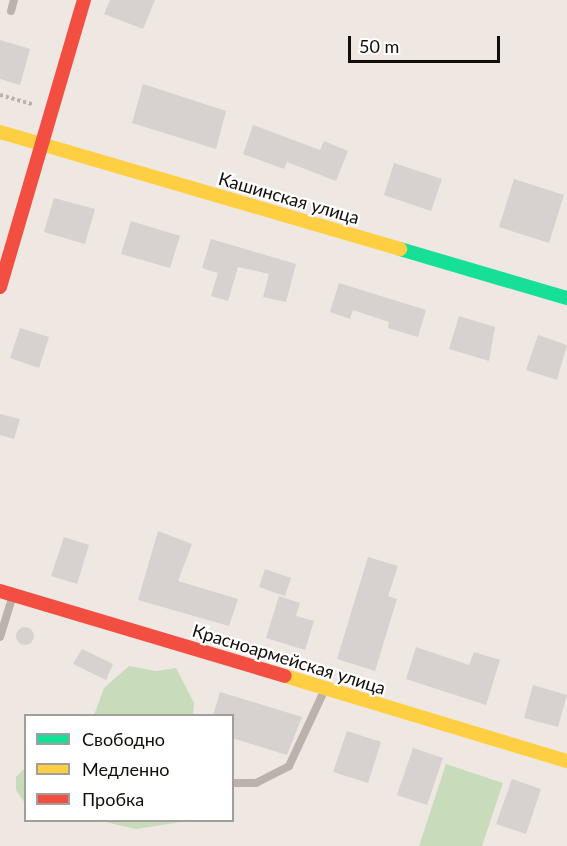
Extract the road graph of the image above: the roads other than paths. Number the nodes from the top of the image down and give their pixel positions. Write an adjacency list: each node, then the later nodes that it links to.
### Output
1 (14, 0): 3 (lane)
2 (84, 0): 5 (street)
3 (11, 11)
4 (0, 132): 5 (street, Кашинская улица)
5 (42, 145): 6 (street); 7 (street, Кашинская улица)
6 (0, 287)
7 (567, 298)
8 (6, 593): 9 (lane); 10 (street, Красноармейская улица)
9 (0, 637)
10 (325, 689): 11 (street, Красноармейская улица); 12 (lane)
11 (567, 761)
12 (234, 783)

